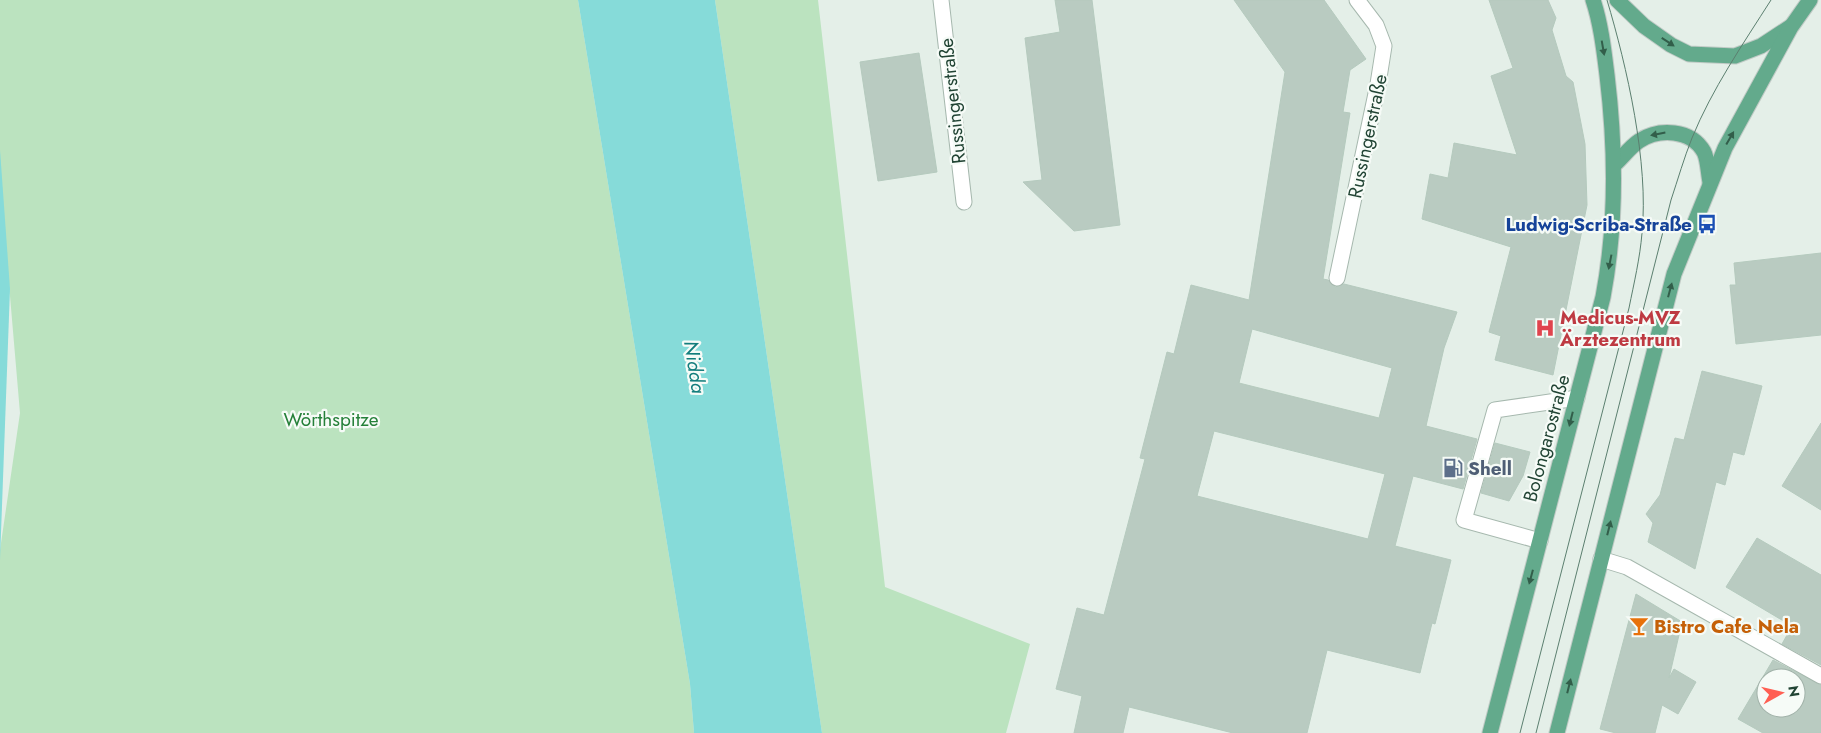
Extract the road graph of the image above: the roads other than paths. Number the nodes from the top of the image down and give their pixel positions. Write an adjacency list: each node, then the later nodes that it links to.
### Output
1 (941, 0): 9 (street, Russingerstraße)
2 (1357, 0): 10 (street, Russingerstraße)
3 (1593, 0): 7 (main road, Bolongarostraße, one-way to 7)
4 (1616, 0): 6 (main road, one-way to 6)
5 (1810, 0): 6 (main road)
6 (1791, 27): 8 (main road, one-way to 6)
7 (1614, 165): 8 (main road, one-way to 7); 11 (main road, Bolongarostraße, one-way to 11)
8 (1710, 182): 13 (main road, one-way to 8)
9 (964, 202)
10 (1337, 278)
11 (1577, 398): 12 (main road, Bolongarostraße, one-way to 12); 12 (street)
12 (1540, 541): 15 (main road, Bolongarostraße, one-way to 15)
13 (1601, 559): 14 (street); 16 (main road, one-way to 13)
14 (1821, 676)
15 (1490, 733)
16 (1557, 733)

